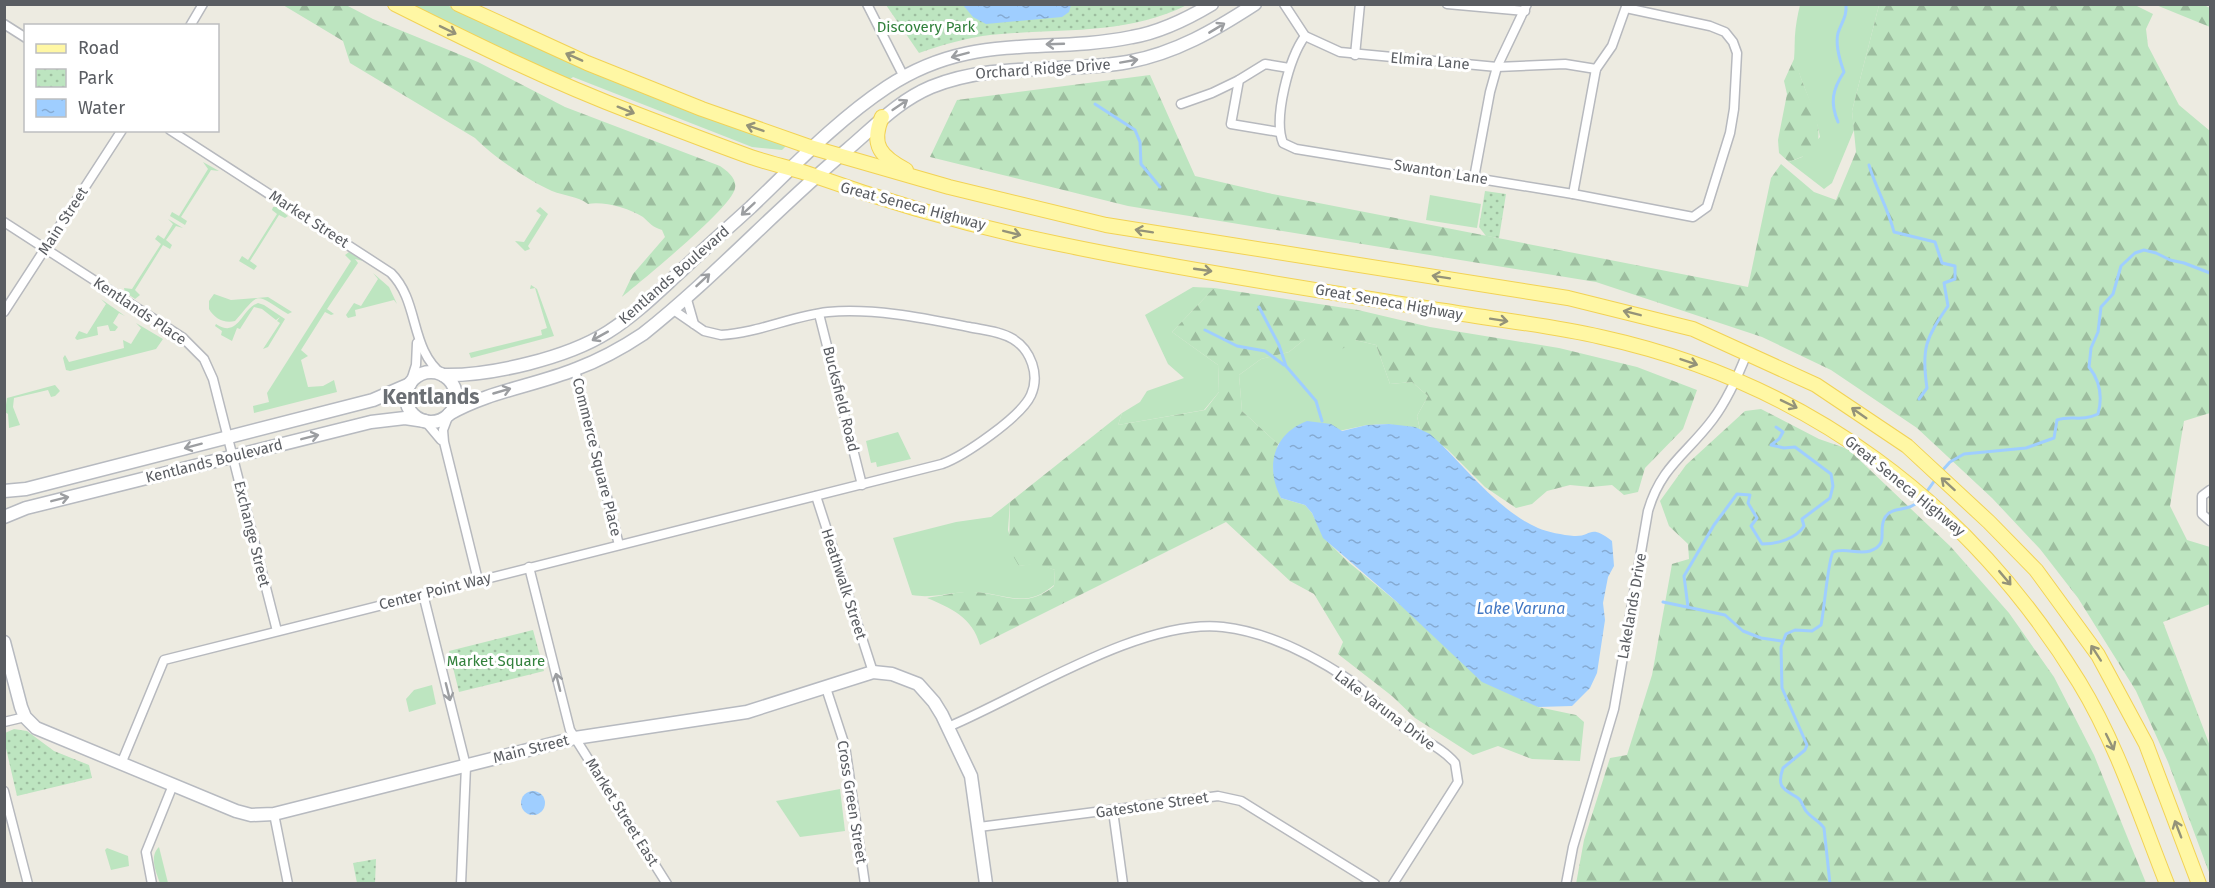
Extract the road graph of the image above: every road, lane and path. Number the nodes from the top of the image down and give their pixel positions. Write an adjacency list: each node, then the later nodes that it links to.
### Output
1 (203, 4): 13 (street)
2 (395, 4): 29 (main road, Great Seneca Highway, one-way to 29)
3 (458, 4): 27 (main road, Great Seneca Highway, one-way to 3)
4 (867, 4): 20 (street)
5 (1212, 4): 20 (street, Orchard Ridge Drive, one-way to 20)
6 (1255, 4): 23 (street, Orchard Ridge Drive, one-way to 6)
7 (1284, 4): 14 (street)
8 (1360, 4): 16 (street)
9 (1447, 4): 11 (street)
10 (1626, 6): 19 (street); 33 (street, Swanton Lane)
11 (1526, 8): 17 (street)
12 (4, 24): 15 (street)
13 (191, 24)
14 (1305, 36): 16 (street, Elmira Lane); 18 (street)
15 (24, 37)
16 (1355, 55): 17 (street, Elmira Lane)
17 (1497, 67): 19 (street, Elmira Lane); 31 (street)
18 (1289, 68): 21 (street); 26 (street)
19 (1596, 69): 33 (street)
20 (904, 77): 27 (street, Orchard Ridge Drive)
21 (1239, 80): 22 (street); 26 (street)
22 (1181, 104)
23 (882, 117): 28 (street, Orchard Ridge Drive); 32 (main road)
24 (121, 132): 35 (street, Main Street)
25 (173, 132): 41 (street, Market Street)
26 (1278, 132): 31 (street, Swanton Lane)
27 (810, 147): 28 (main road, Great Seneca Highway); 29 (street, Kentlands Boulevard)
28 (839, 156): 30 (street, Orchard Ridge Drive); 32 (main road, Great Seneca Highway)
29 (789, 168): 30 (main road, Great Seneca Highway); 44 (street, Kentlands Boulevard, one-way to 44)
30 (814, 176): 36 (street, Kentlands Boulevard, one-way to 30); 45 (main road, Great Seneca Highway, one-way to 45)
31 (1474, 178): 33 (street, Swanton Lane)
32 (949, 187): 42 (main road, Great Seneca Highway, one-way to 32)
33 (1573, 194)
34 (4, 222): 35 (street, Kentlands Place)
35 (46, 249): 38 (street, Main Street); 49 (street, Kentlands Place)
36 (686, 296): 37 (street, Kentlands Boulevard); 40 (street)
37 (672, 309): 40 (street, Center Point Way); 43 (street, Kentlands Boulevard)
38 (4, 312)
39 (819, 314): 40 (street, Center Point Way); 52 (street, Bucksfield Road); 52 (street, Center Point Way)
40 (694, 325)
41 (416, 333): 44 (street, Market Street); 46 (street, Market Street)
42 (1747, 353): 45 (street, Lakelands Drive); 89 (main road, Great Seneca Highway, one-way to 42)
43 (575, 370): 47 (street, Kentlands Boulevard, one-way to 43); 58 (street, Commerce Square Place)
44 (443, 375): 46 (street); 47 (street)
45 (1736, 379): 87 (street, Lakelands Drive); 88 (main road, Great Seneca Highway, one-way to 88)
46 (410, 384): 48 (street); 49 (street, Kentlands Boulevard)
47 (449, 414): 48 (street); 50 (street)
48 (425, 421): 50 (street); 51 (street, Kentlands Boulevard, one-way to 48)
49 (228, 437): 51 (street, Exchange Street); 54 (street, Kentlands Boulevard, one-way to 54)
50 (446, 452): 60 (street)
51 (233, 457): 56 (street, Kentlands Boulevard, one-way to 51); 62 (street, Exchange Street)
52 (862, 485): 55 (street, Center Point Way)
53 (2211, 490): 57 (street)
54 (4, 491)
55 (816, 496): 58 (street, Center Point Way); 64 (street, Heathwalk Street)
56 (4, 517)
57 (2211, 521)
58 (619, 545): 59 (street, Center Point Way)
59 (529, 567): 60 (street, Center Point Way); 69 (street, Market Street East, one-way to 59)
60 (478, 580): 61 (street, Center Point Way)
61 (423, 594): 62 (street, Center Point Way); 71 (street, one-way to 71)
62 (277, 631): 70 (street, Center Point Way)
63 (4, 642): 66 (street)
64 (873, 672): 65 (street, Main Street); 68 (street)
65 (826, 688): 69 (street, Main Street); 82 (street, Cross Green Street)
66 (25, 717): 67 (street); 70 (street, Main Street)
67 (4, 722)
68 (948, 727): 76 (street); 86 (street, Lake Varuna Drive)
69 (576, 738): 71 (street, Main Street); 81 (street, Market Street East)
70 (121, 764): 72 (street, Main Street)
71 (466, 766): 75 (street, Main Street); 80 (street)
72 (173, 785): 75 (street, Main Street); 78 (street)
73 (4, 792): 77 (street)
74 (1113, 811): 76 (street, Gatestone Street); 84 (street); 85 (street, Gatestone Street)
75 (274, 814): 79 (street)
76 (979, 827): 83 (street)
77 (28, 884)
78 (152, 884)
79 (288, 884)
80 (461, 884)
81 (667, 884)
82 (865, 884)
83 (986, 884)
84 (1123, 884)
85 (1375, 884)
86 (1393, 884)
87 (1566, 884)
88 (2167, 884)
89 (2199, 884)

